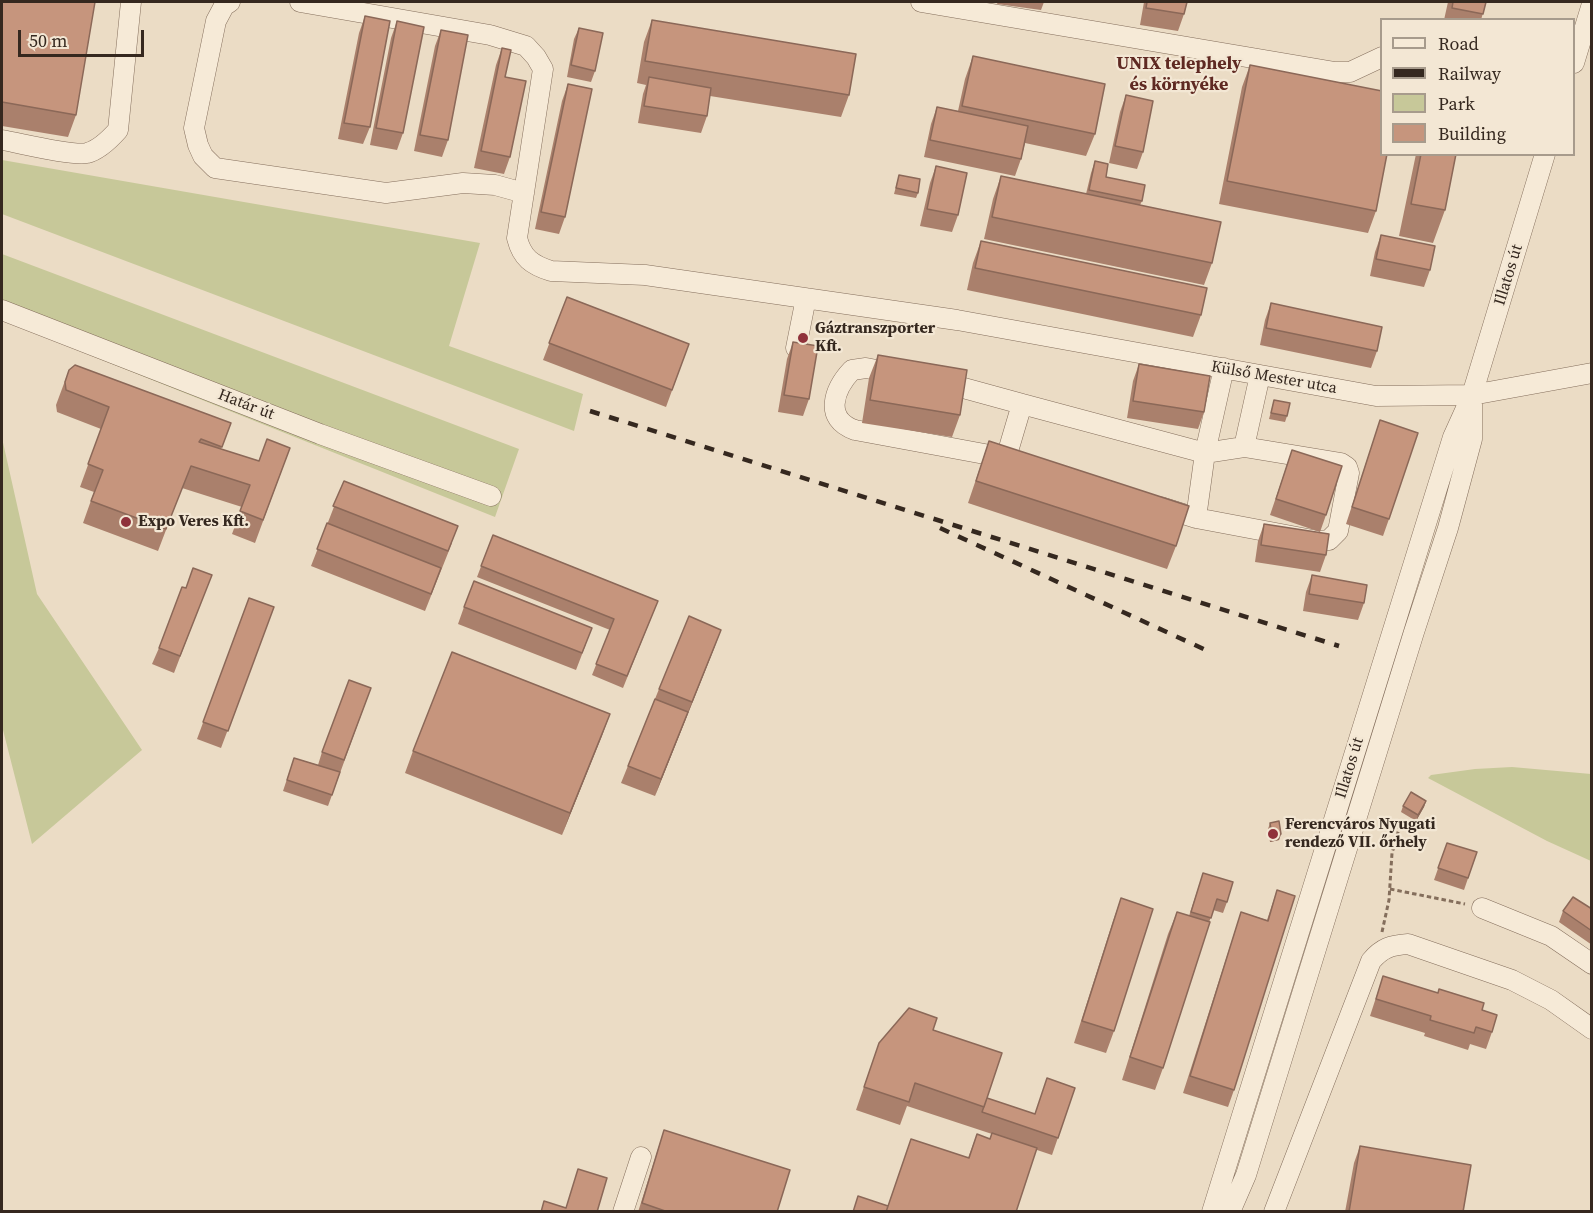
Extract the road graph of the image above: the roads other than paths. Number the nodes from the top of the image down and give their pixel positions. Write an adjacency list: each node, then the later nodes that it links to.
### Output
1 (131, 2): 8 (street)
2 (230, 2): 10 (street)
3 (300, 2): 10 (street, Külső Mester utca)
4 (921, 2): 6 (street)
5 (1592, 3): 7 (street)
6 (1380, 58)
7 (1575, 60)
8 (2, 140)
9 (1544, 156): 17 (street, Illatos út)
10 (524, 193): 11 (street, Külső Mester utca)
11 (806, 298): 13 (street); 14 (street, Külső Mester utca)
12 (2, 310): 23 (street, Határ út)
13 (796, 348)
14 (1224, 368): 16 (street, Külső Mester utca); 20 (street)
15 (1592, 373): 17 (street, Külső Mester utca)
16 (1260, 375): 17 (street, Külső Mester utca); 19 (street)
17 (1472, 395): 31 (street, Illatos út); 32 (street, Illatos út)
18 (1022, 404): 20 (street); 21 (street); 21 (street)
19 (1244, 447): 20 (street); 25 (street)
20 (1205, 453): 25 (street)
21 (1006, 458): 22 (street)
22 (1040, 469)
23 (492, 496)
24 (1140, 500): 25 (street)
25 (1196, 518)
26 (1482, 908): 27 (street)
27 (1592, 964)
28 (1591, 1028): 33 (street)
29 (640, 1157): 30 (street)
30 (623, 1212)
31 (1212, 1212)
32 (1230, 1212)
33 (1274, 1212)

